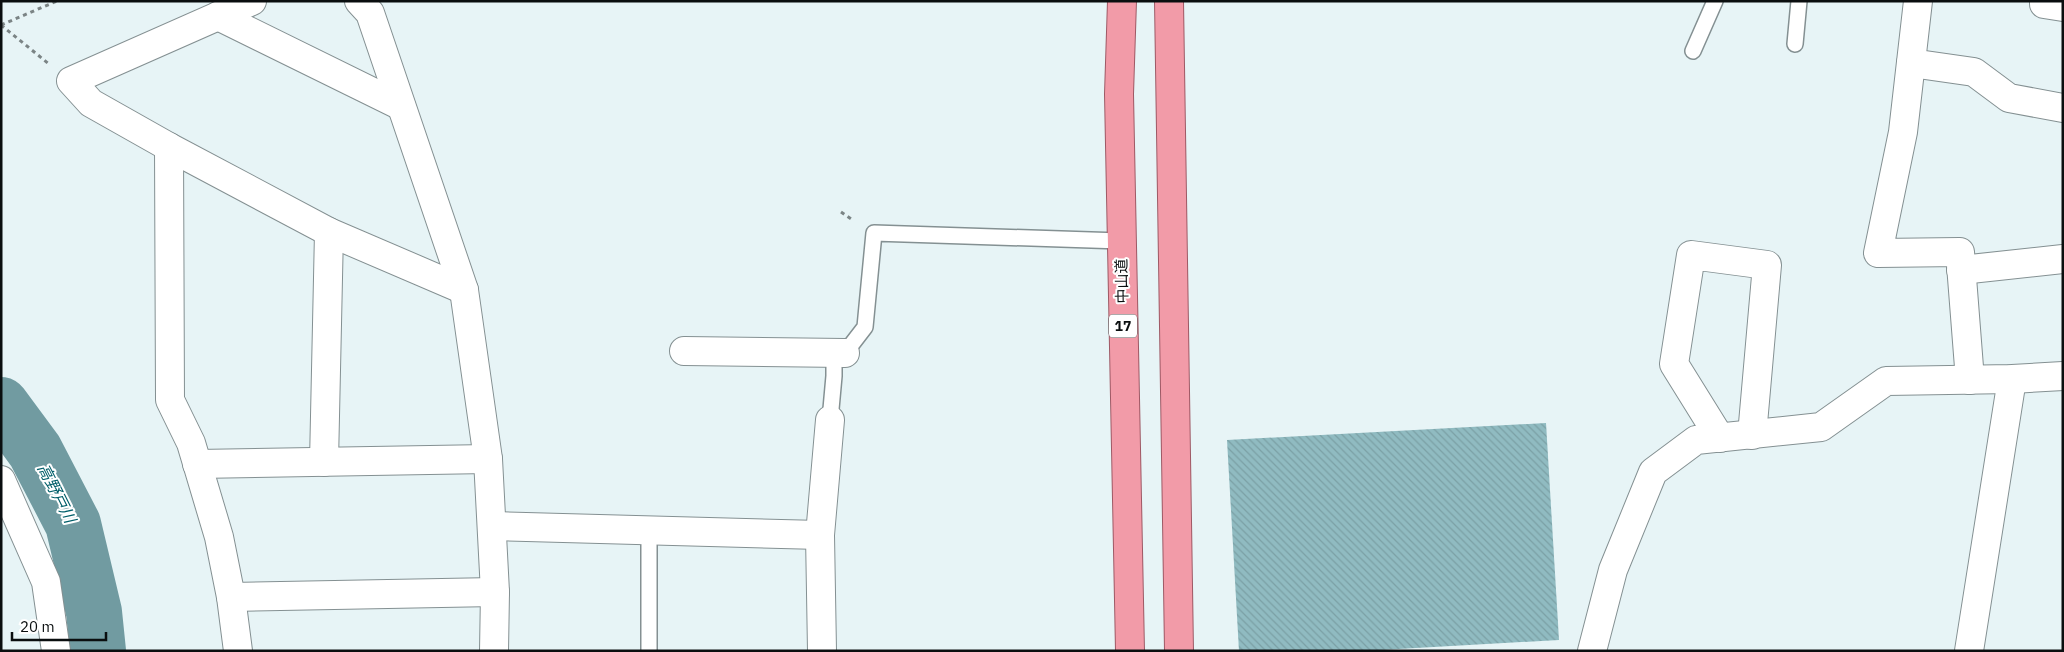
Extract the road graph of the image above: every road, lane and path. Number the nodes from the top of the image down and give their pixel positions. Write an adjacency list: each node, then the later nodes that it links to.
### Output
1 (57, 1): 12 (path)
2 (252, 1): 11 (street)
3 (1122, 1): 21 (highway, 中山道 / 17)
4 (1169, 1): 48 (highway)
5 (1715, 1): 14 (lane)
6 (1799, 1): 13 (lane)
7 (1918, 1): 15 (street)
8 (2044, 1): 10 (street)
9 (364, 2): 17 (street)
10 (2063, 7)
11 (218, 16): 16 (street); 17 (street)
12 (1, 25): 16 (path)
13 (1795, 44)
14 (1693, 51)
15 (1911, 63): 18 (street); 23 (street)
16 (71, 81): 19 (street)
17 (400, 106): 24 (street)
18 (2063, 108)
19 (169, 147): 20 (street); 35 (street)
20 (329, 232): 24 (street); 34 (street)
21 (1121, 241): 26 (lane); 47 (highway, 中山道 / 17)
22 (2063, 259): 23 (street)
23 (1961, 270): 28 (street)
24 (464, 290): 33 (street)
25 (684, 351): 26 (street)
26 (845, 353): 30 (lane)
27 (2063, 376): 29 (street)
28 (1970, 380): 29 (street); 31 (street)
29 (2012, 380): 50 (street)
30 (830, 420): 39 (street)
31 (1752, 435): 32 (street); 32 (street)
32 (1720, 438): 49 (street)
33 (488, 459): 34 (street); 37 (street)
34 (324, 462): 35 (street)
35 (197, 464): 41 (street)
36 (1, 480): 42 (street)
37 (493, 526): 38 (street); 40 (street)
38 (650, 530): 39 (street); 45 (lane)
39 (820, 535): 46 (street)
40 (495, 592): 41 (street); 44 (street)
41 (231, 597): 43 (street)
42 (56, 651)
43 (238, 651)
44 (494, 651)
45 (650, 651)
46 (822, 651)
47 (1130, 651)
48 (1179, 651)
49 (1592, 651)
50 (1970, 651)

